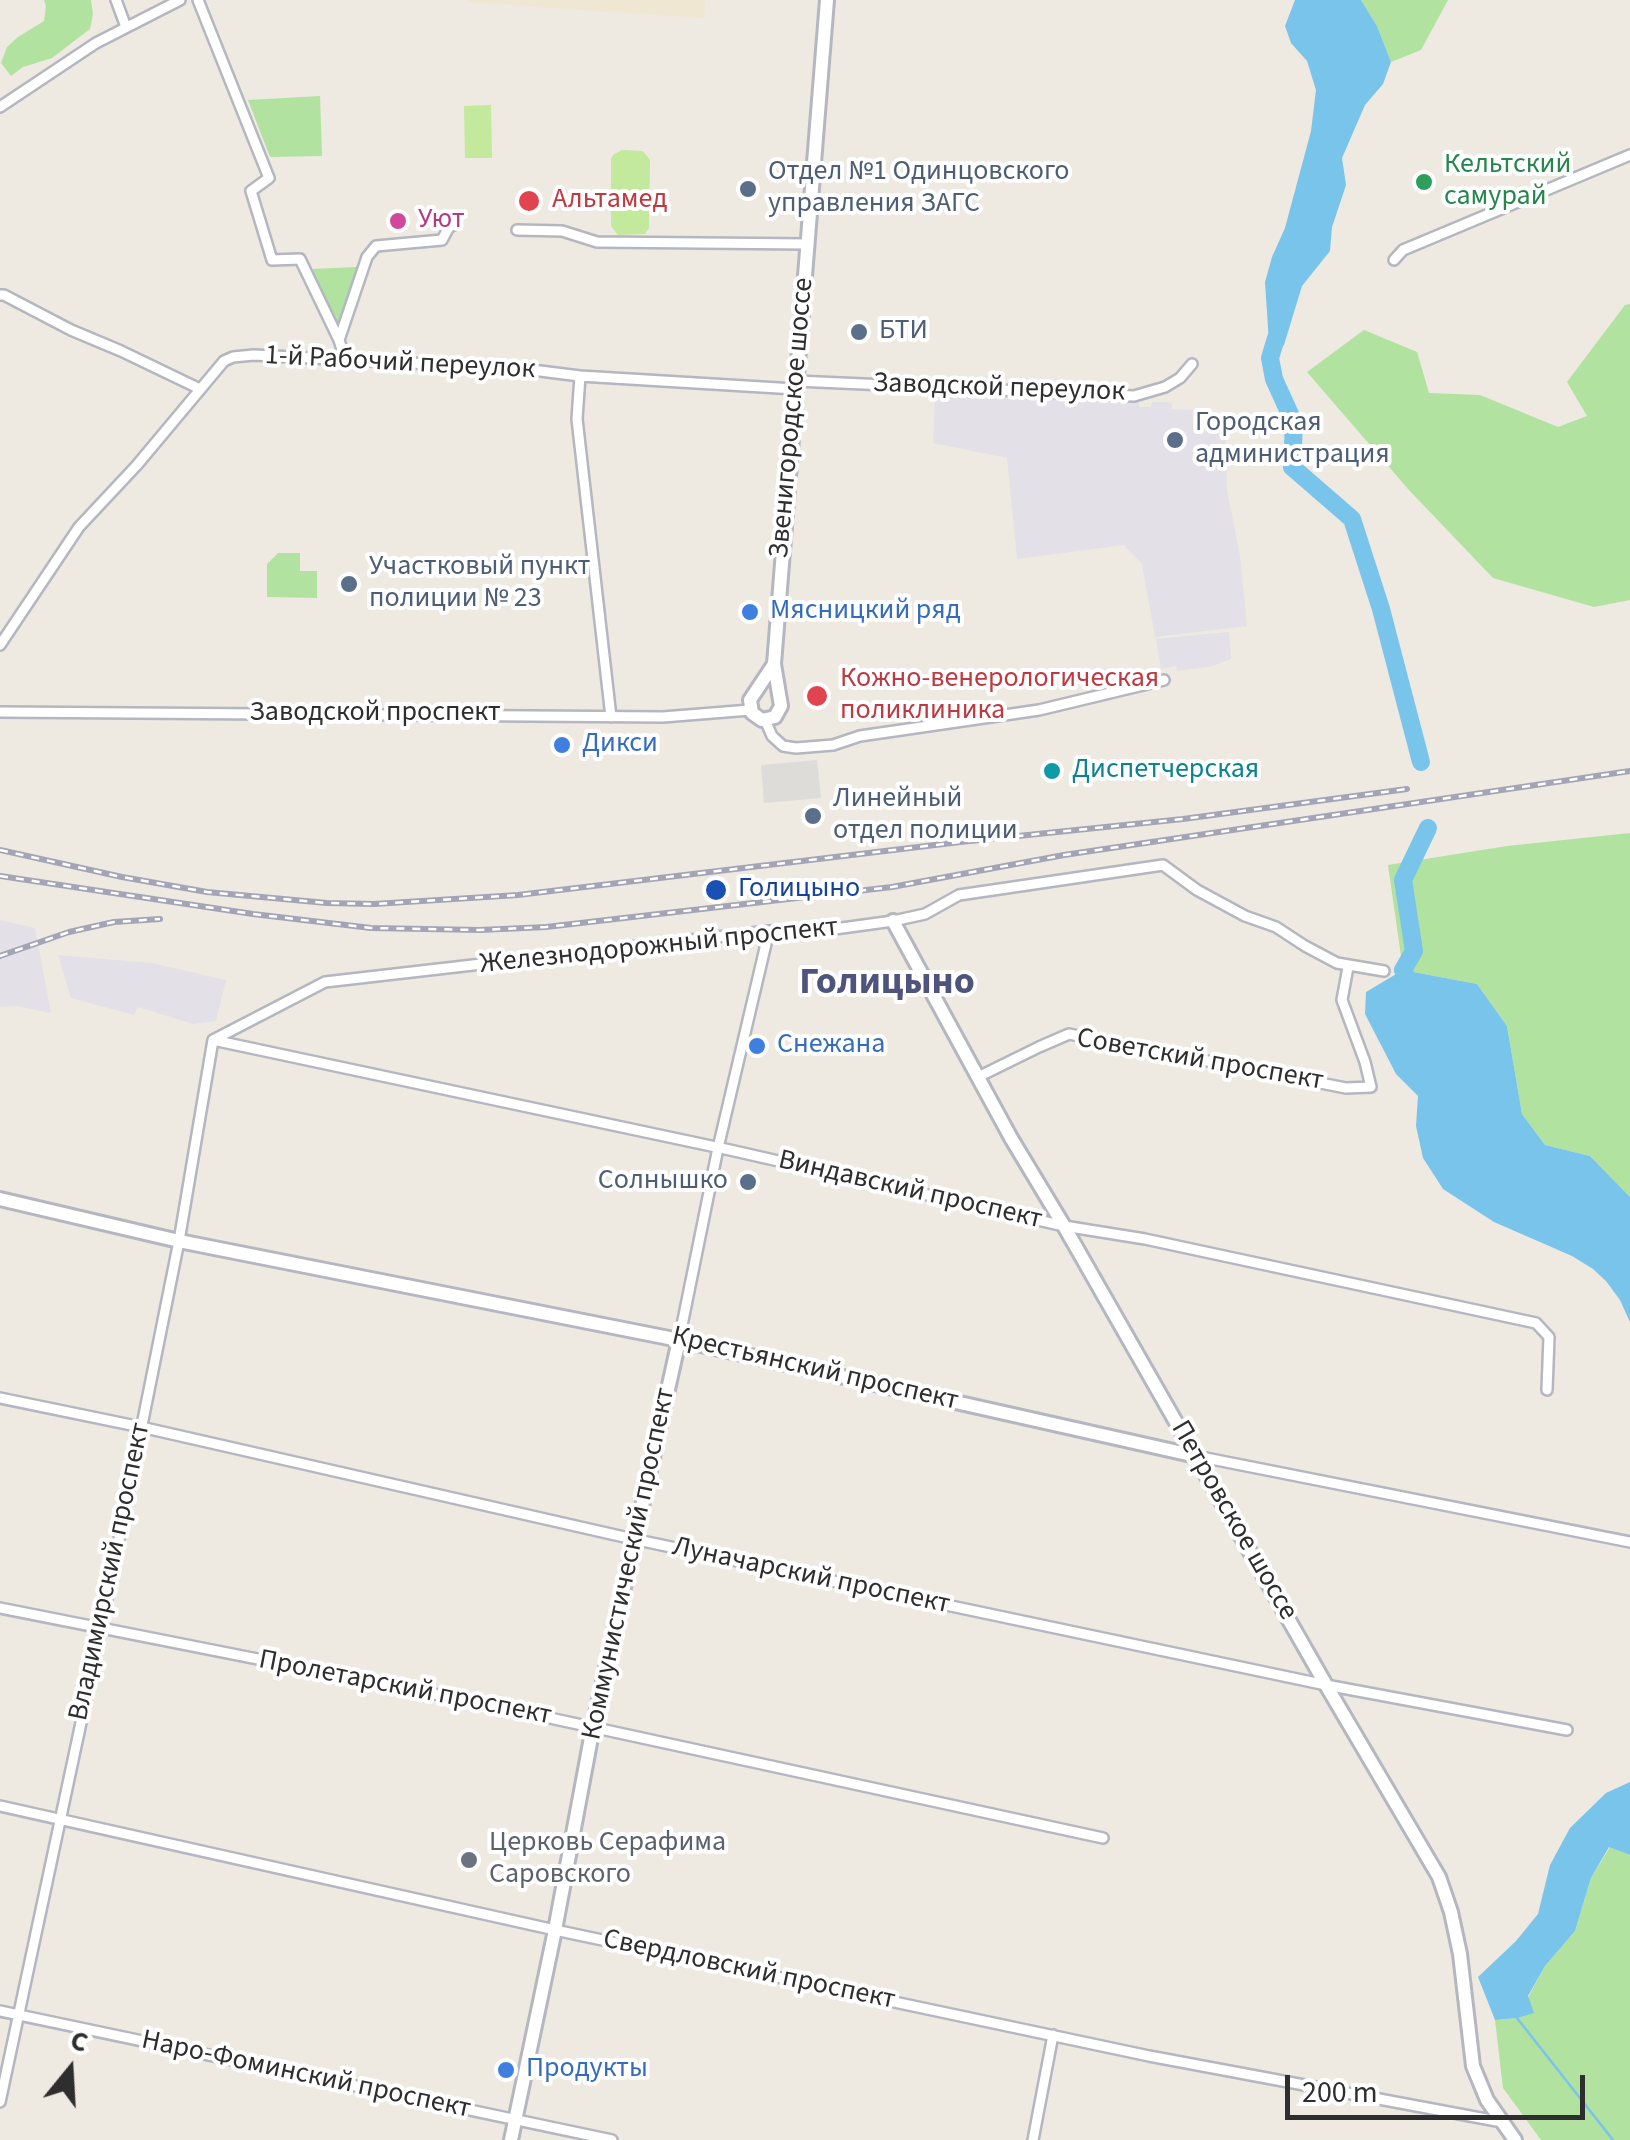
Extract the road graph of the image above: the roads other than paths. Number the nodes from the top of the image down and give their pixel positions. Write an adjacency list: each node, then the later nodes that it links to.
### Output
1 (116, 0): 5 (street)
2 (180, 0): 5 (street)
3 (198, 0): 13 (street)
4 (827, 0): 10 (street, Звенигородское шоссе)
5 (126, 27): 6 (street)
6 (0, 106)
7 (1630, 156): 11 (street)
8 (454, 226): 13 (street)
9 (517, 230): 10 (street)
10 (807, 244): 17 (street, Звенигородское шоссе)
11 (1394, 260)
12 (0, 294): 18 (street)
13 (339, 340): 14 (street)
14 (345, 359): 16 (street, 1-й Рабочий переулок); 18 (street, 1-й Рабочий переулок)
15 (1192, 364): 17 (street, Заводской переулок)
16 (580, 376): 17 (street, 1-й Рабочий переулок); 26 (street)
17 (795, 385): 20 (street, Звенигородское шоссе)
18 (200, 389): 19 (street, 1-й Рабочий переулок)
19 (0, 646)
20 (774, 664): 22 (street); 23 (street)
21 (1164, 680): 27 (street)
22 (757, 690): 23 (street); 24 (street)
23 (780, 696): 27 (street)
24 (750, 710): 26 (street, Заводской проспект); 27 (street)
25 (0, 712): 26 (street, Заводской проспект)
26 (611, 717)
27 (766, 720)
28 (893, 921): 29 (street, Железнодорожный проспект); 30 (street, Железнодорожный проспект); 33 (street, Петровское шоссе)
29 (769, 930): 32 (street, Железнодорожный проспект); 34 (street, Коммунистический проспект)
30 (1348, 967): 31 (street, Железнодорожный проспект); 33 (street, Советский проспект)
31 (1384, 970)
32 (214, 1040): 34 (street, Виндавский проспект); 37 (street, Владимирский проспект)
33 (978, 1078): 36 (street, Петровское шоссе)
34 (718, 1148): 36 (street, Виндавский проспект); 38 (street, Коммунистический проспект)
35 (0, 1199): 37 (street, Крестьянский проспект)
36 (1064, 1226): 39 (street, Виндавский проспект); 42 (street, Петровское шоссе)
37 (179, 1241): 38 (street, Крестьянский проспект); 41 (street, Владимирский проспект)
38 (679, 1340): 42 (street, Крестьянский проспект); 43 (street, Коммунистический проспект)
39 (1547, 1390)
40 (0, 1398): 41 (street, Луначарский проспект)
41 (142, 1426): 43 (street, Луначарский проспект); 46 (street, Владимирский проспект)
42 (1196, 1456): 44 (street, Крестьянский проспект); 47 (street, Петровское шоссе)
43 (633, 1539): 47 (street, Луначарский проспект); 48 (street, Коммунистический проспект)
44 (1630, 1542)
45 (0, 1608): 46 (street, Пролетарский проспект)
46 (101, 1629): 48 (street, Пролетарский проспект); 51 (street, Владимирский проспект)
47 (1326, 1685): 49 (street, Луначарский проспект); 59 (street, Петровское шоссе)
48 (593, 1727): 52 (street, Пролетарский проспект); 53 (street, Коммунистический проспект)
49 (1567, 1730)
50 (0, 1806): 51 (street, Свердловский проспект)
51 (59, 1818): 53 (street, Свердловский проспект); 55 (street, Владимирский проспект)
52 (1103, 1838)
53 (555, 1930): 56 (street, Свердловский проспект); 58 (street, Коммунистический проспект)
54 (0, 2011): 55 (street, Наро-Фоминский проспект)
55 (18, 2015): 57 (street, Владимирский проспект); 58 (street, Наро-Фоминский проспект)
56 (1053, 2035): 59 (street, Свердловский проспект); 62 (street)
57 (0, 2102)
58 (515, 2121): 60 (street, Коммунистический проспект); 61 (street, Наро-Фоминский проспект)
59 (1502, 2122): 63 (street, Петровское шоссе)
60 (511, 2140)
61 (612, 2140)
62 (1033, 2140)
63 (1516, 2140)

